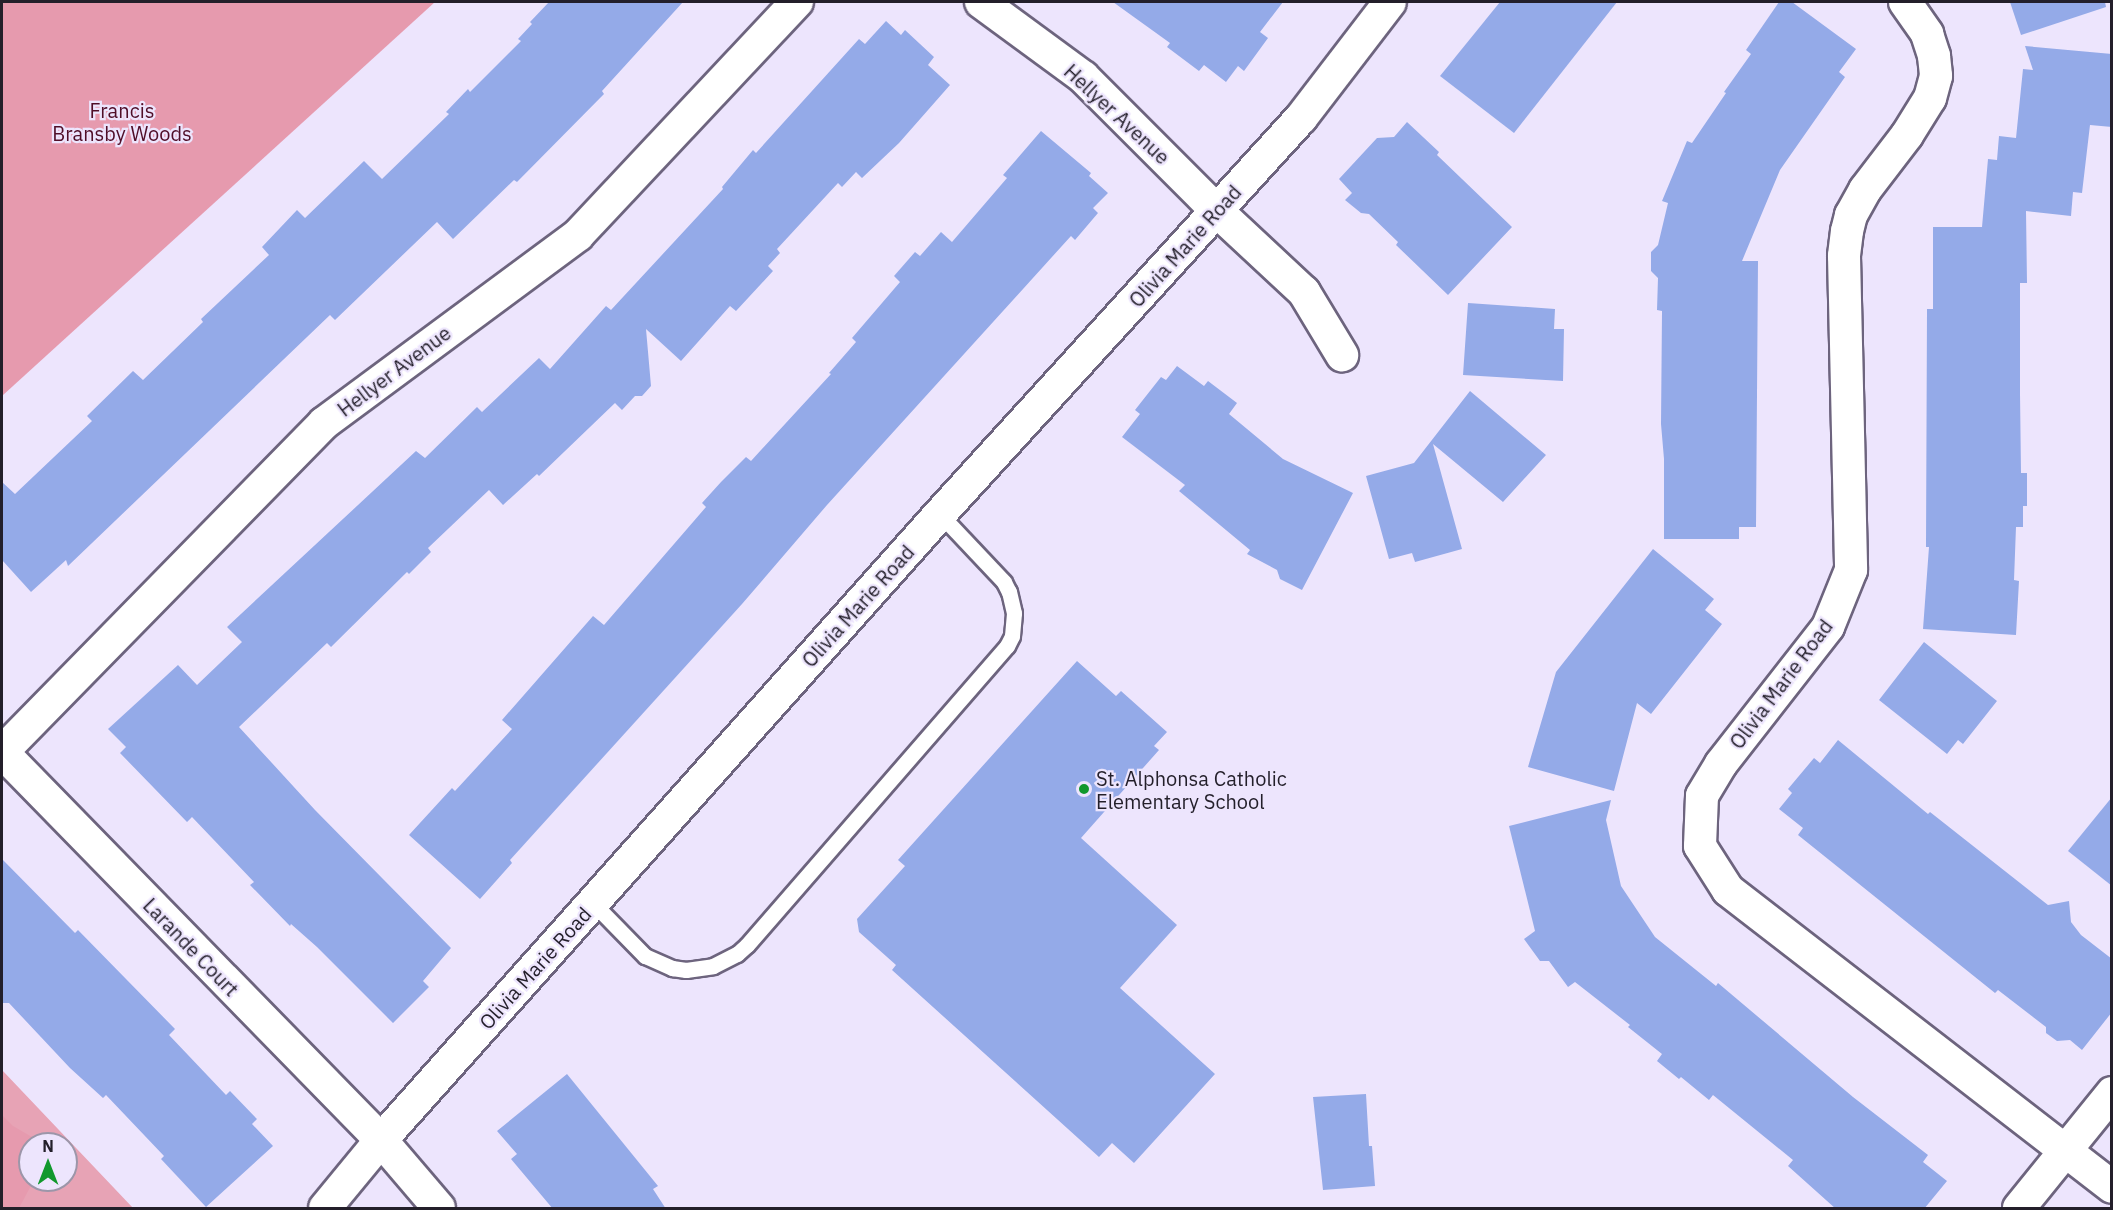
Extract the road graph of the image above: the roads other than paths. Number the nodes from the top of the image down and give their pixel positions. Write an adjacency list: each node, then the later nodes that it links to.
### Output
1 (797, 2): 8 (street, Hellyer Avenue)
2 (981, 2): 5 (street, Hellyer Avenue)
3 (1390, 2): 5 (street, Olivia Marie Road)
4 (1905, 2): 12 (street, Olivia Marie Road)
5 (1217, 211): 6 (street, Hellyer Avenue); 7 (street, Olivia Marie Road)
6 (1342, 355)
7 (940, 514): 9 (street, Olivia Marie Road); 9 (lane)
8 (2, 752): 11 (street, Larande Court)
9 (594, 904): 11 (street, Olivia Marie Road)
10 (2112, 1093): 12 (street)
11 (381, 1140): 14 (street, Olivia Marie Road); 15 (street, Larande Court)
12 (2066, 1149): 13 (street, Olivia Marie Road); 16 (street)
13 (2112, 1187)
14 (325, 1209)
15 (440, 1209)
16 (2019, 1209)

